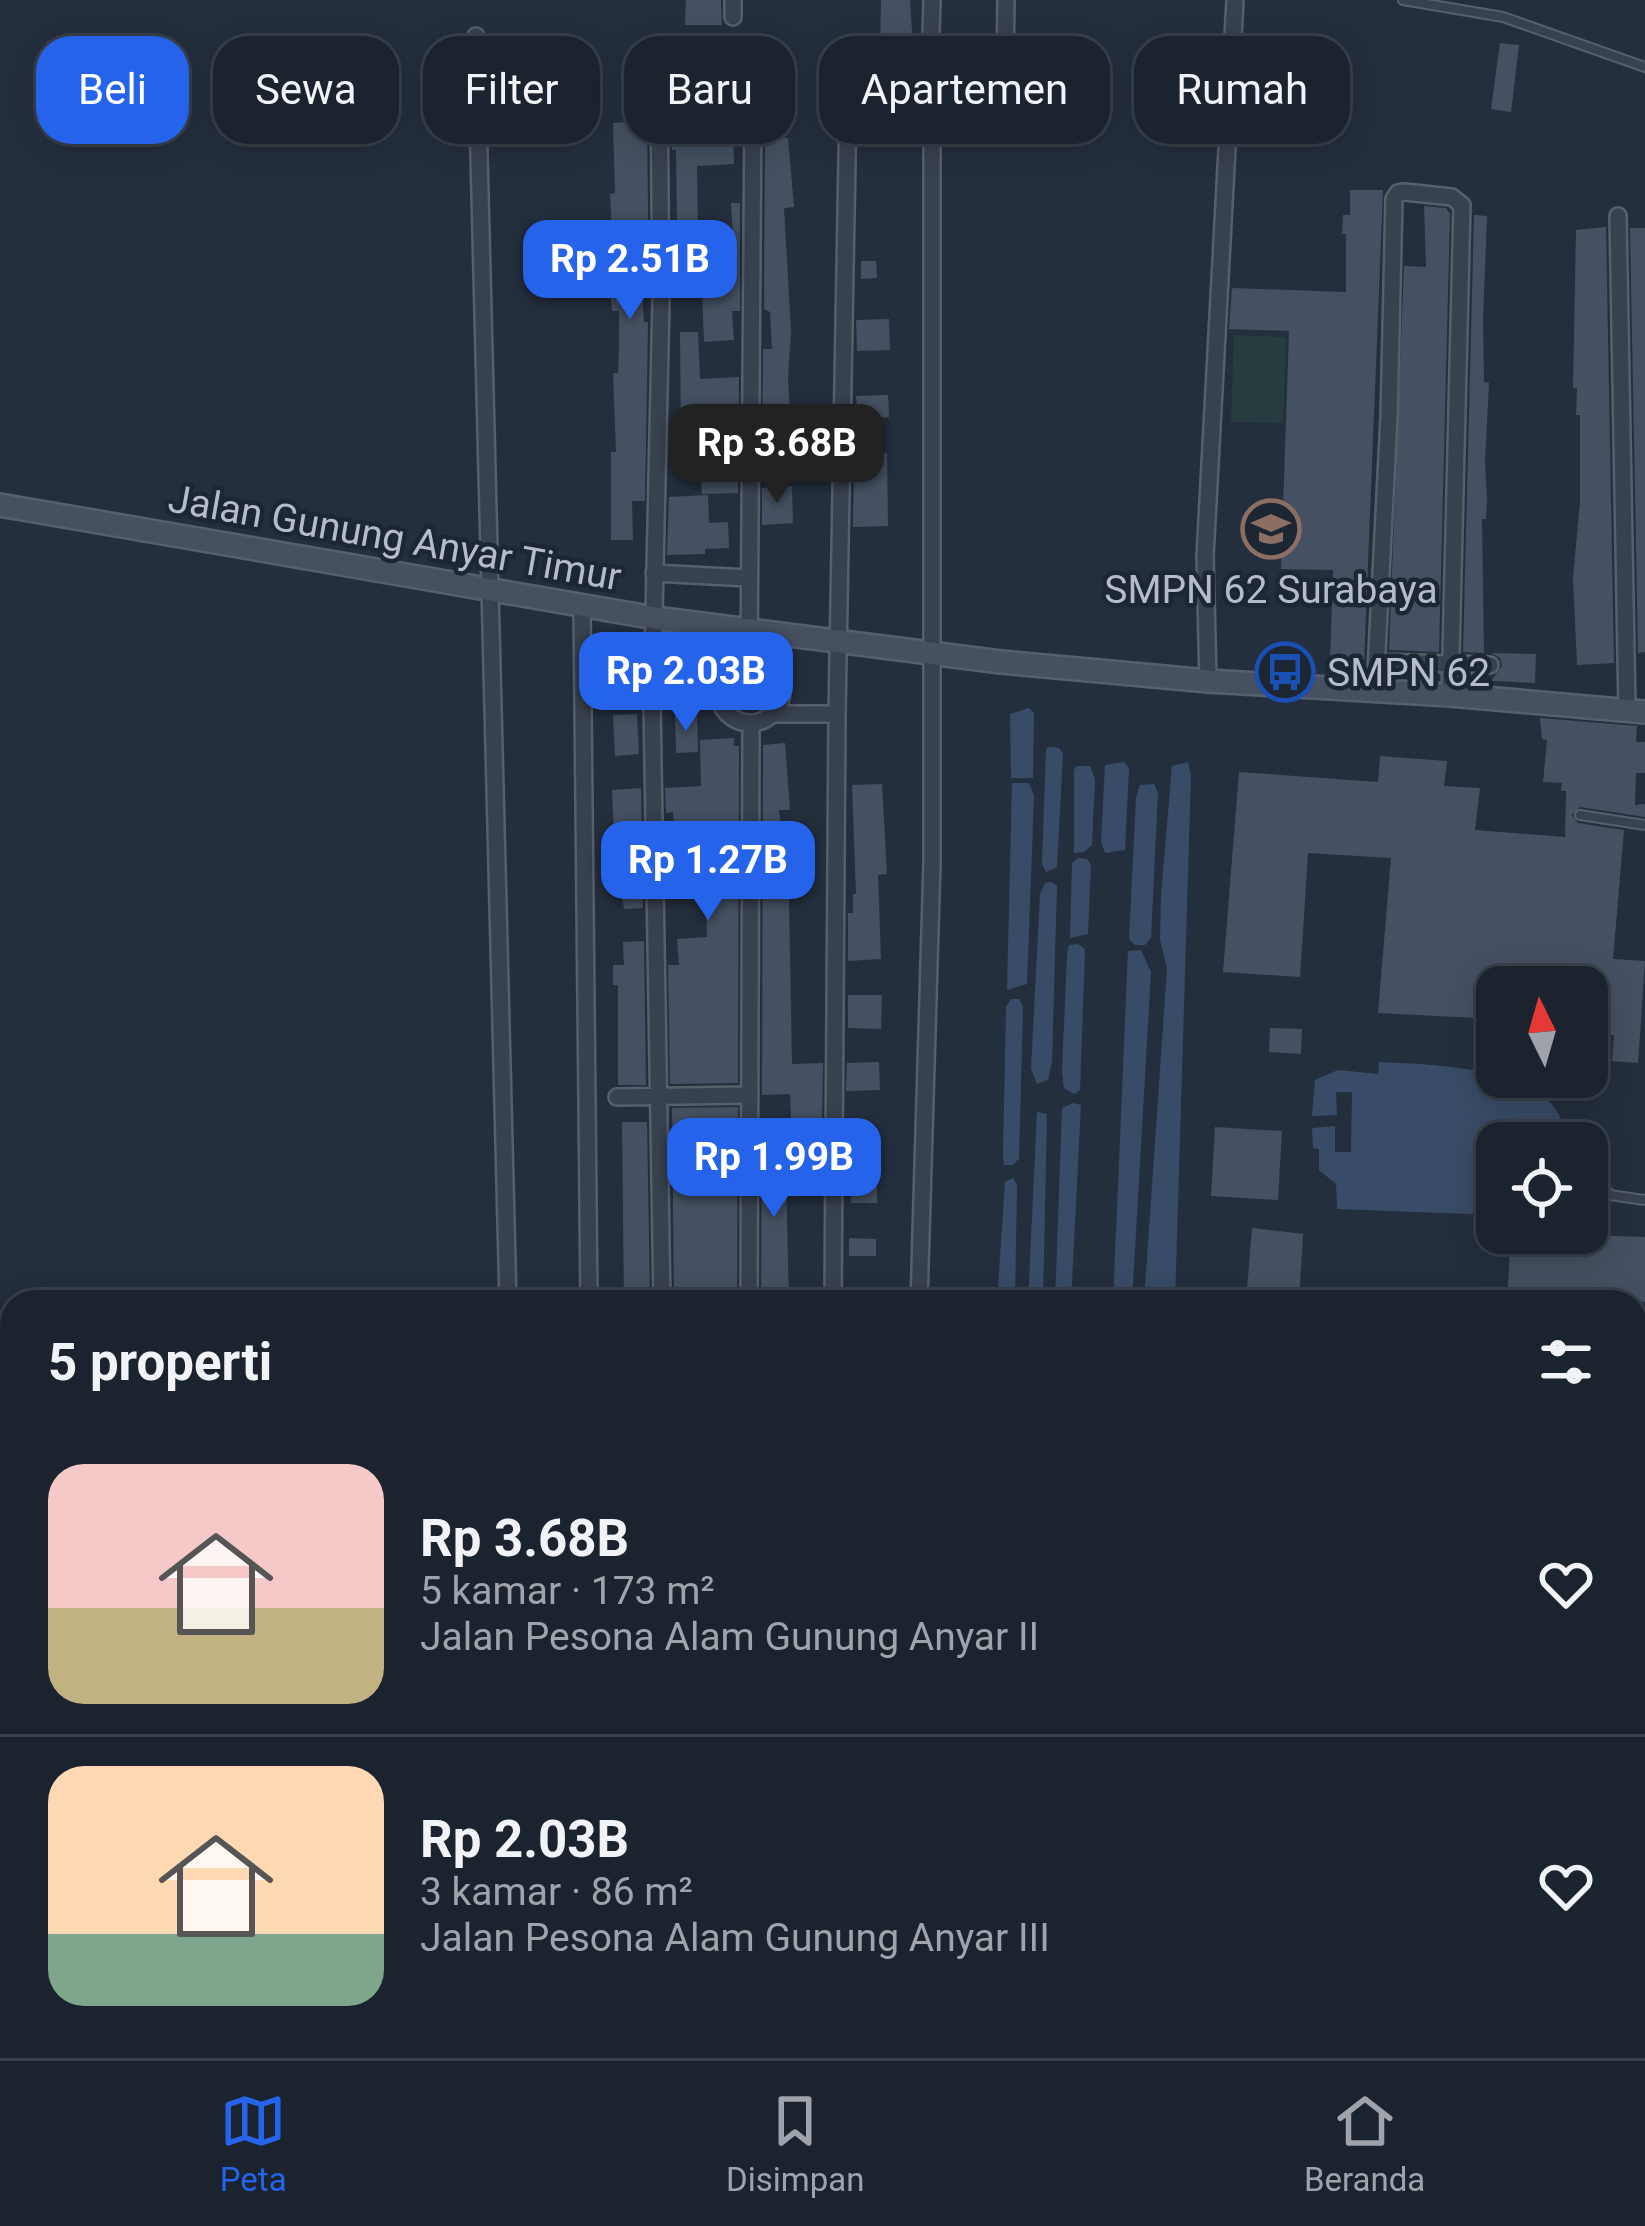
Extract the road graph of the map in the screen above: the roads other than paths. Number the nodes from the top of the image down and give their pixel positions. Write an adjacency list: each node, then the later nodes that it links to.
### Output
1 (932, 0): 5 (street)
2 (1006, 0): 6 (street)
3 (1234, 0): 26 (street)
4 (1403, 0): 7 (lane)
5 (932, 34)
6 (1005, 36)
7 (1645, 67)
8 (479, 144): 15 (street)
9 (847, 144): 19 (street)
10 (932, 144): 20 (street)
11 (1618, 216): 30 (street)
12 (0, 505): 15 (street, Jalan Gunung Anyar Timur)
13 (654, 573): 14 (street); 14 (street); 17 (street)
14 (748, 578): 18 (street)
15 (491, 590): 16 (street, Jalan Gunung Anyar Timur); 41 (street)
16 (582, 606): 17 (street, Jalan Gunung Anyar Timur); 42 (street)
17 (655, 618): 18 (street, Jalan Gunung Anyar Timur); 27 (street)
18 (747, 628): 19 (street, Jalan Gunung Anyar Timur); 21 (street)
19 (840, 640): 20 (street, Jalan Gunung Anyar Timur); 32 (street)
20 (933, 652): 26 (street, Jalan Gunung Anyar Timur); 46 (street)
21 (749, 658): 25 (street); 31 (street)
22 (1377, 662): 23 (street); 23 (street); 28 (street)
23 (1453, 664): 24 (street); 29 (street)
24 (1490, 665)
25 (719, 679): 27 (street); 33 (street)
26 (1208, 681): 28 (street, Jalan Gunung Anyar Timur)
27 (652, 683): 38 (street)
28 (1375, 691): 29 (street, Jalan Gunung Anyar Timur)
29 (1450, 695): 30 (street, Jalan Gunung Anyar Timur)
30 (1636, 711)
31 (774, 714): 32 (street); 33 (street)
32 (836, 714): 45 (street)
33 (751, 724): 36 (street)
34 (1580, 815): 35 (lane)
35 (1645, 825)
36 (750, 1095): 38 (street); 44 (street)
37 (617, 1096): 38 (street)
38 (658, 1096): 43 (street)
39 (1608, 1192): 40 (lane)
40 (1645, 1200)
41 (508, 1290)
42 (589, 1290)
43 (662, 1290)
44 (749, 1290)
45 (833, 1290)
46 (919, 1290)

